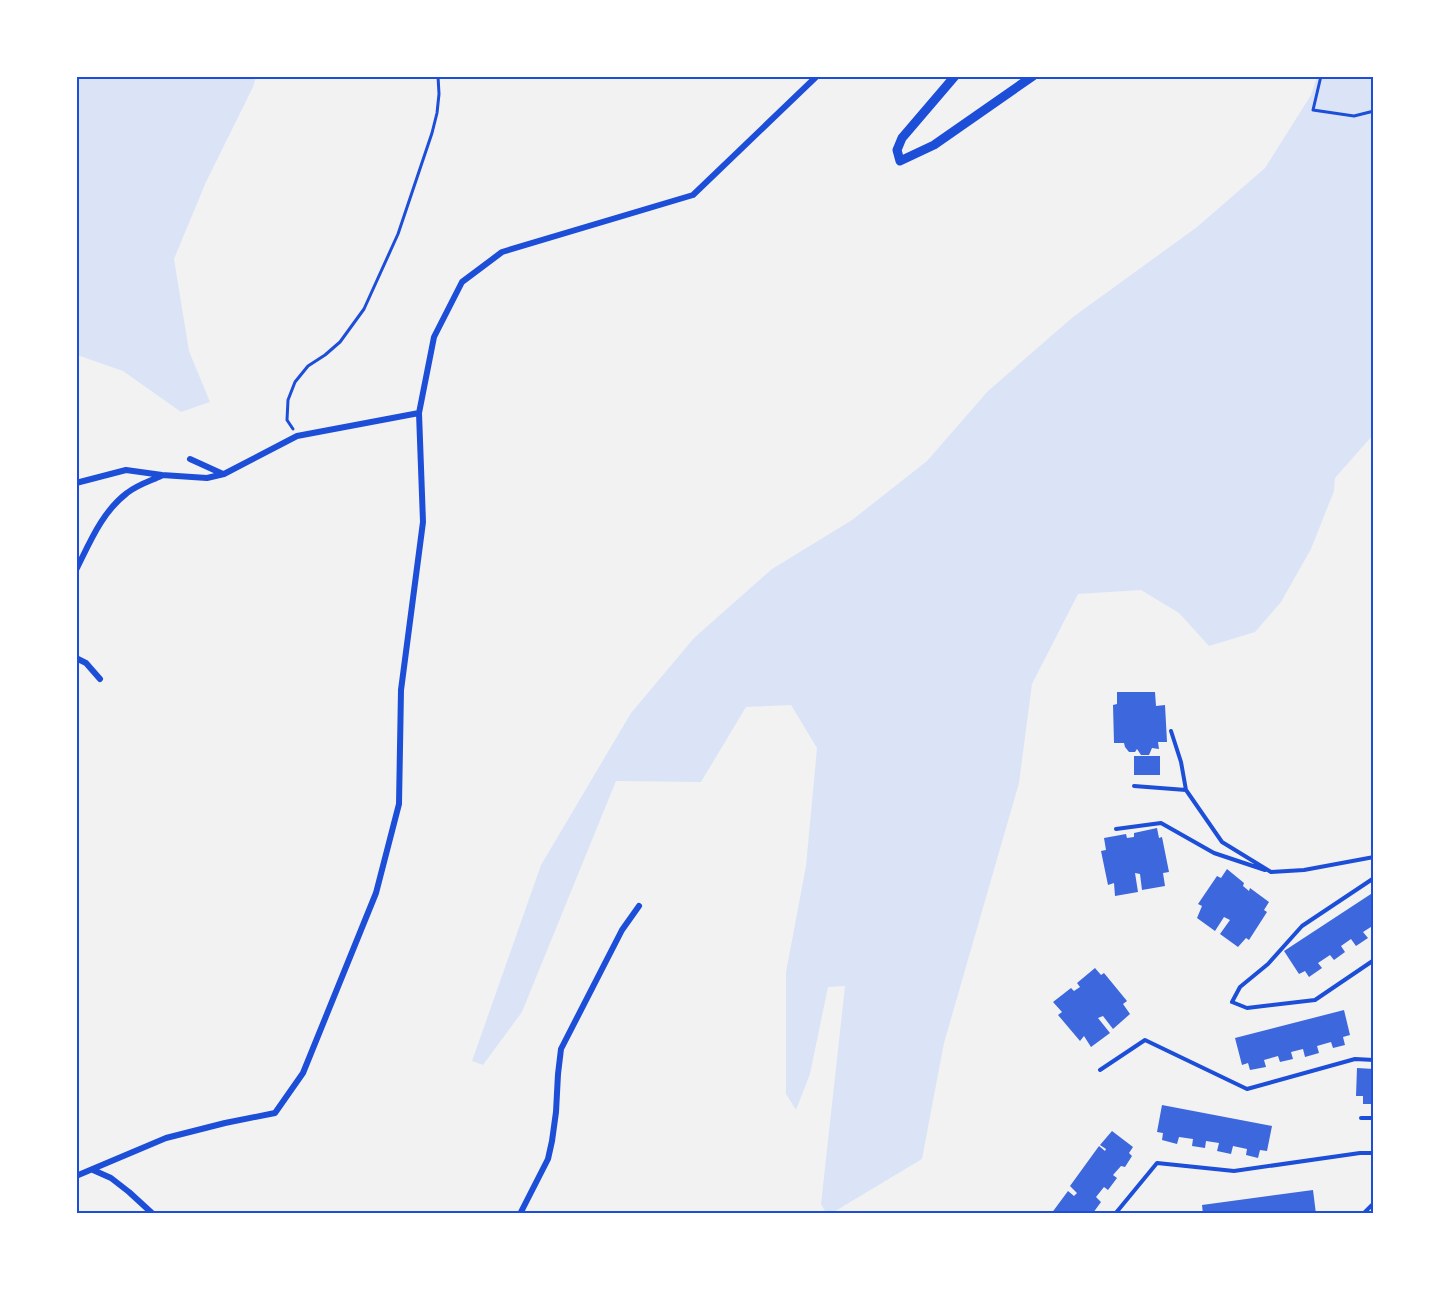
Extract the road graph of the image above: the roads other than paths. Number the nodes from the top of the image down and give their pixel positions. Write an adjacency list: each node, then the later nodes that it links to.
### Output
1 (817, 76): 4 (street)
2 (955, 76): 3 (street)
3 (1033, 76)
4 (419, 412): 6 (street); 26 (street)
5 (190, 459): 6 (street)
6 (224, 474): 7 (street)
7 (162, 475): 8 (street); 9 (street)
8 (76, 483)
9 (76, 570)
10 (76, 658): 11 (street)
11 (100, 679)
12 (1171, 731): 14 (lane)
13 (1134, 786): 14 (lane)
14 (1186, 790): 17 (lane)
15 (1116, 829): 17 (lane)
16 (1374, 857): 17 (lane)
17 (1271, 872)
18 (1374, 878): 20 (lane)
19 (639, 906): 30 (street)
20 (1374, 960)
21 (1374, 1060): 22 (lane)
22 (1100, 1070)
23 (1361, 1118): 24 (lane)
24 (1374, 1118)
25 (1374, 1153): 31 (lane)
26 (93, 1170): 27 (street); 29 (street)
27 (76, 1176)
28 (1374, 1203): 32 (lane)
29 (153, 1214)
30 (520, 1214)
31 (1115, 1214)
32 (1363, 1214)

